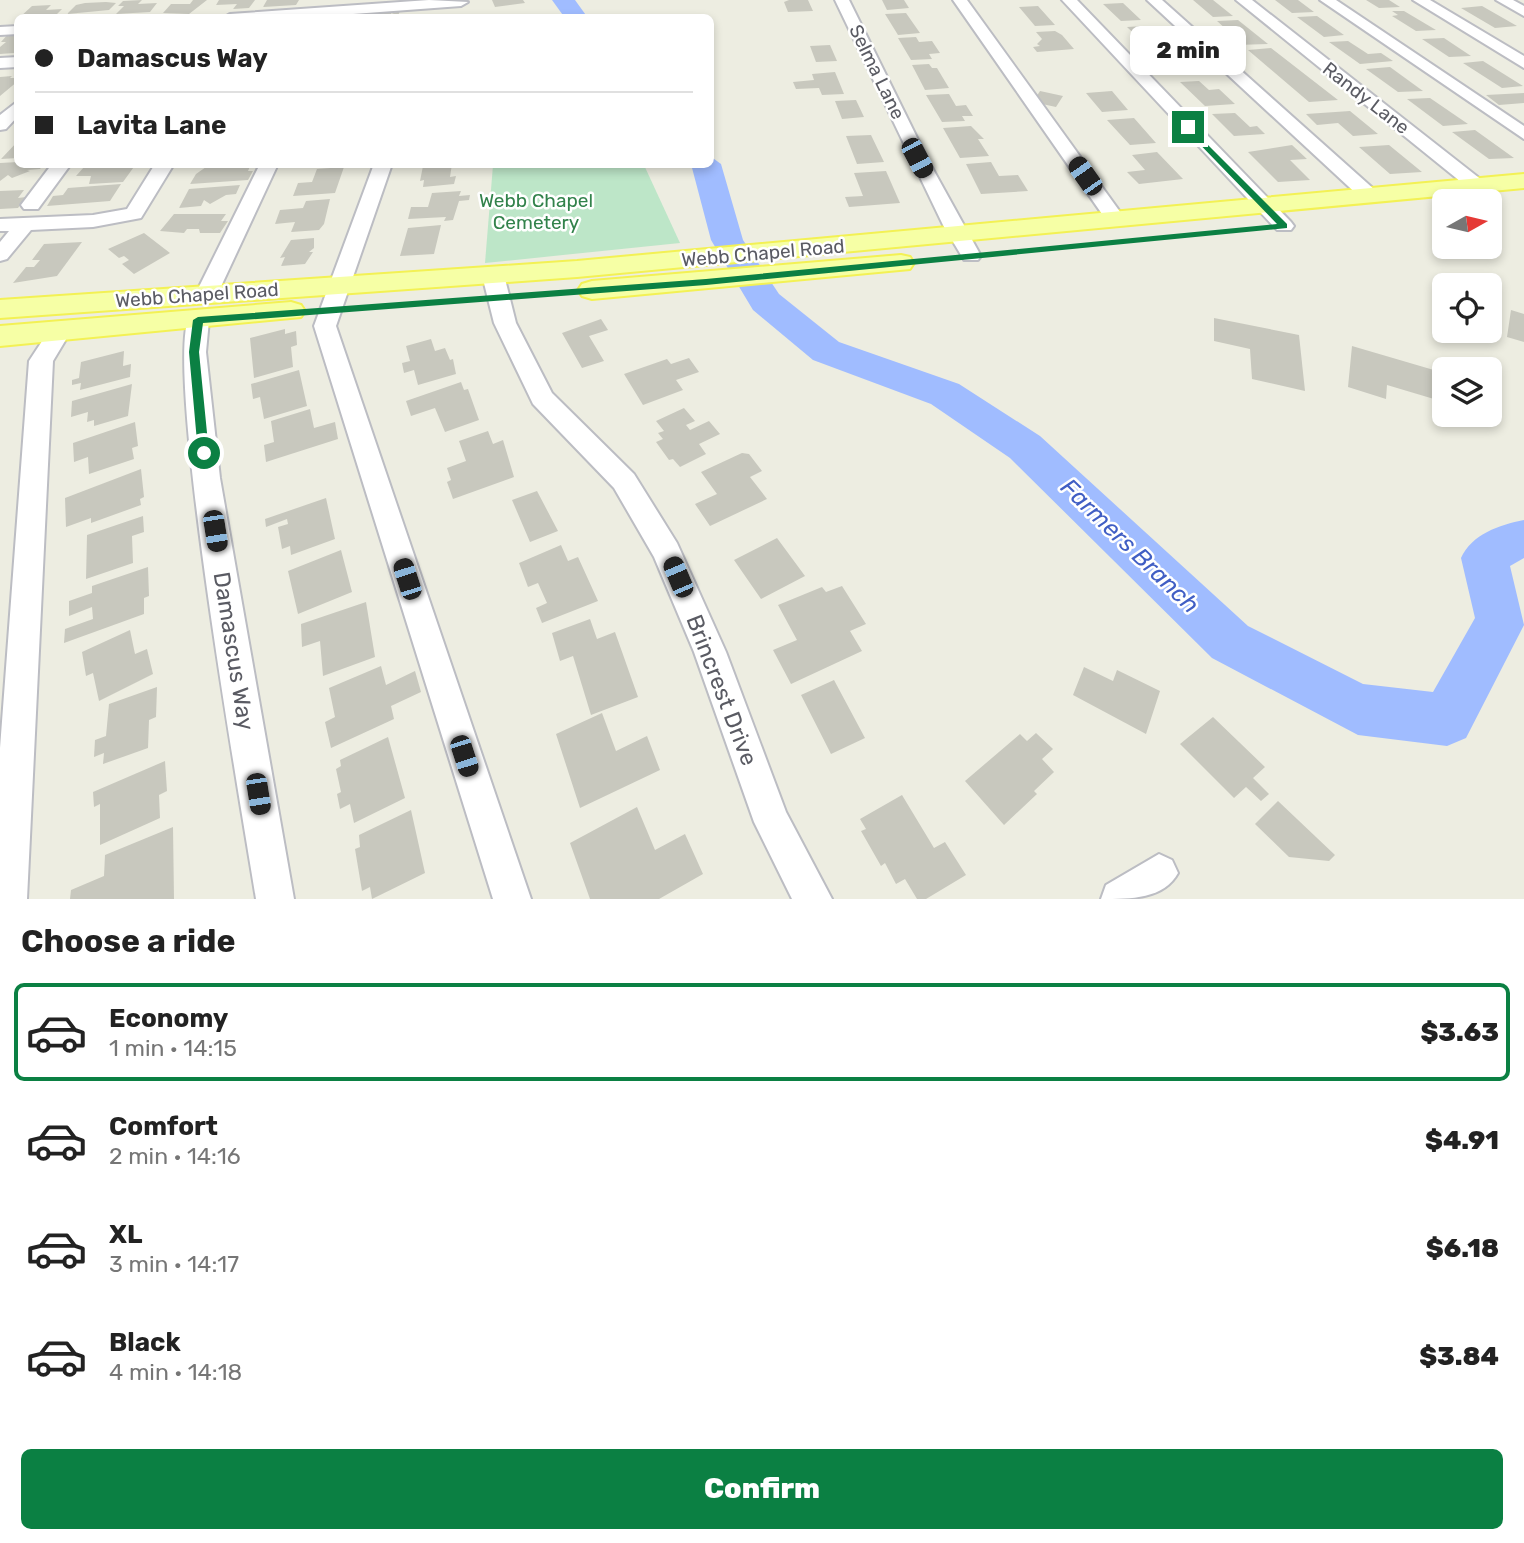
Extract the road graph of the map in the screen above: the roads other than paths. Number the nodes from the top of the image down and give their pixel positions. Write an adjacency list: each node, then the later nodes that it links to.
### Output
1 (842, 0): 32 (street, Selma Lane)
2 (960, 0): 29 (street)
3 (1069, 0): 27 (street)
4 (1153, 0): 23 (street)
5 (1242, 0): 21 (street, Randy Lane)
6 (1326, 0): 15 (street)
7 (1420, 0): 12 (street)
8 (1503, 0): 10 (street)
9 (461, 1): 11 (street)
10 (1524, 12)
11 (308, 14)
12 (1524, 63)
13 (14, 109): 14 (street)
14 (0, 125)
15 (1524, 134)
16 (59, 168): 30 (lane)
17 (163, 168): 30 (street)
18 (267, 168): 37 (street, Damascus Way)
19 (381, 168): 36 (street)
20 (1524, 181): 22 (main road, Webb Chapel Road)
21 (1469, 189)
22 (1502, 189)
23 (1369, 195): 24 (main road, Webb Chapel Road); 27 (main road, Webb Chapel Road)
24 (1432, 196)
25 (1502, 200): 26 (main road, Webb Chapel Road)
26 (1524, 203)
27 (1262, 206): 29 (main road, Webb Chapel Road); 31 (street)
28 (1432, 211): 31 (main road, Webb Chapel Road)
29 (1116, 220): 32 (main road, Webb Chapel Road)
30 (12, 222): 33 (street)
31 (1284, 226): 32 (main road, Webb Chapel Road)
32 (964, 246): 34 (main road, Webb Chapel Road); 34 (main road, Webb Chapel Road)
33 (0, 255)
34 (699, 271): 35 (main road, Webb Chapel Road)
35 (496, 286): 36 (main road, Webb Chapel Road); 45 (street, Brincrest Drive)
36 (333, 297): 37 (main road, Webb Chapel Road); 44 (street)
37 (202, 307): 38 (main road, Webb Chapel Road); 39 (main road, Webb Chapel Road); 43 (street, Damascus Way)
38 (0, 309)
39 (60, 331): 40 (main road, Webb Chapel Road); 42 (street)
40 (0, 336)
41 (1159, 873): 46 (street)
42 (8, 899)
43 (275, 899)
44 (512, 899)
45 (813, 899)
46 (1119, 899)

